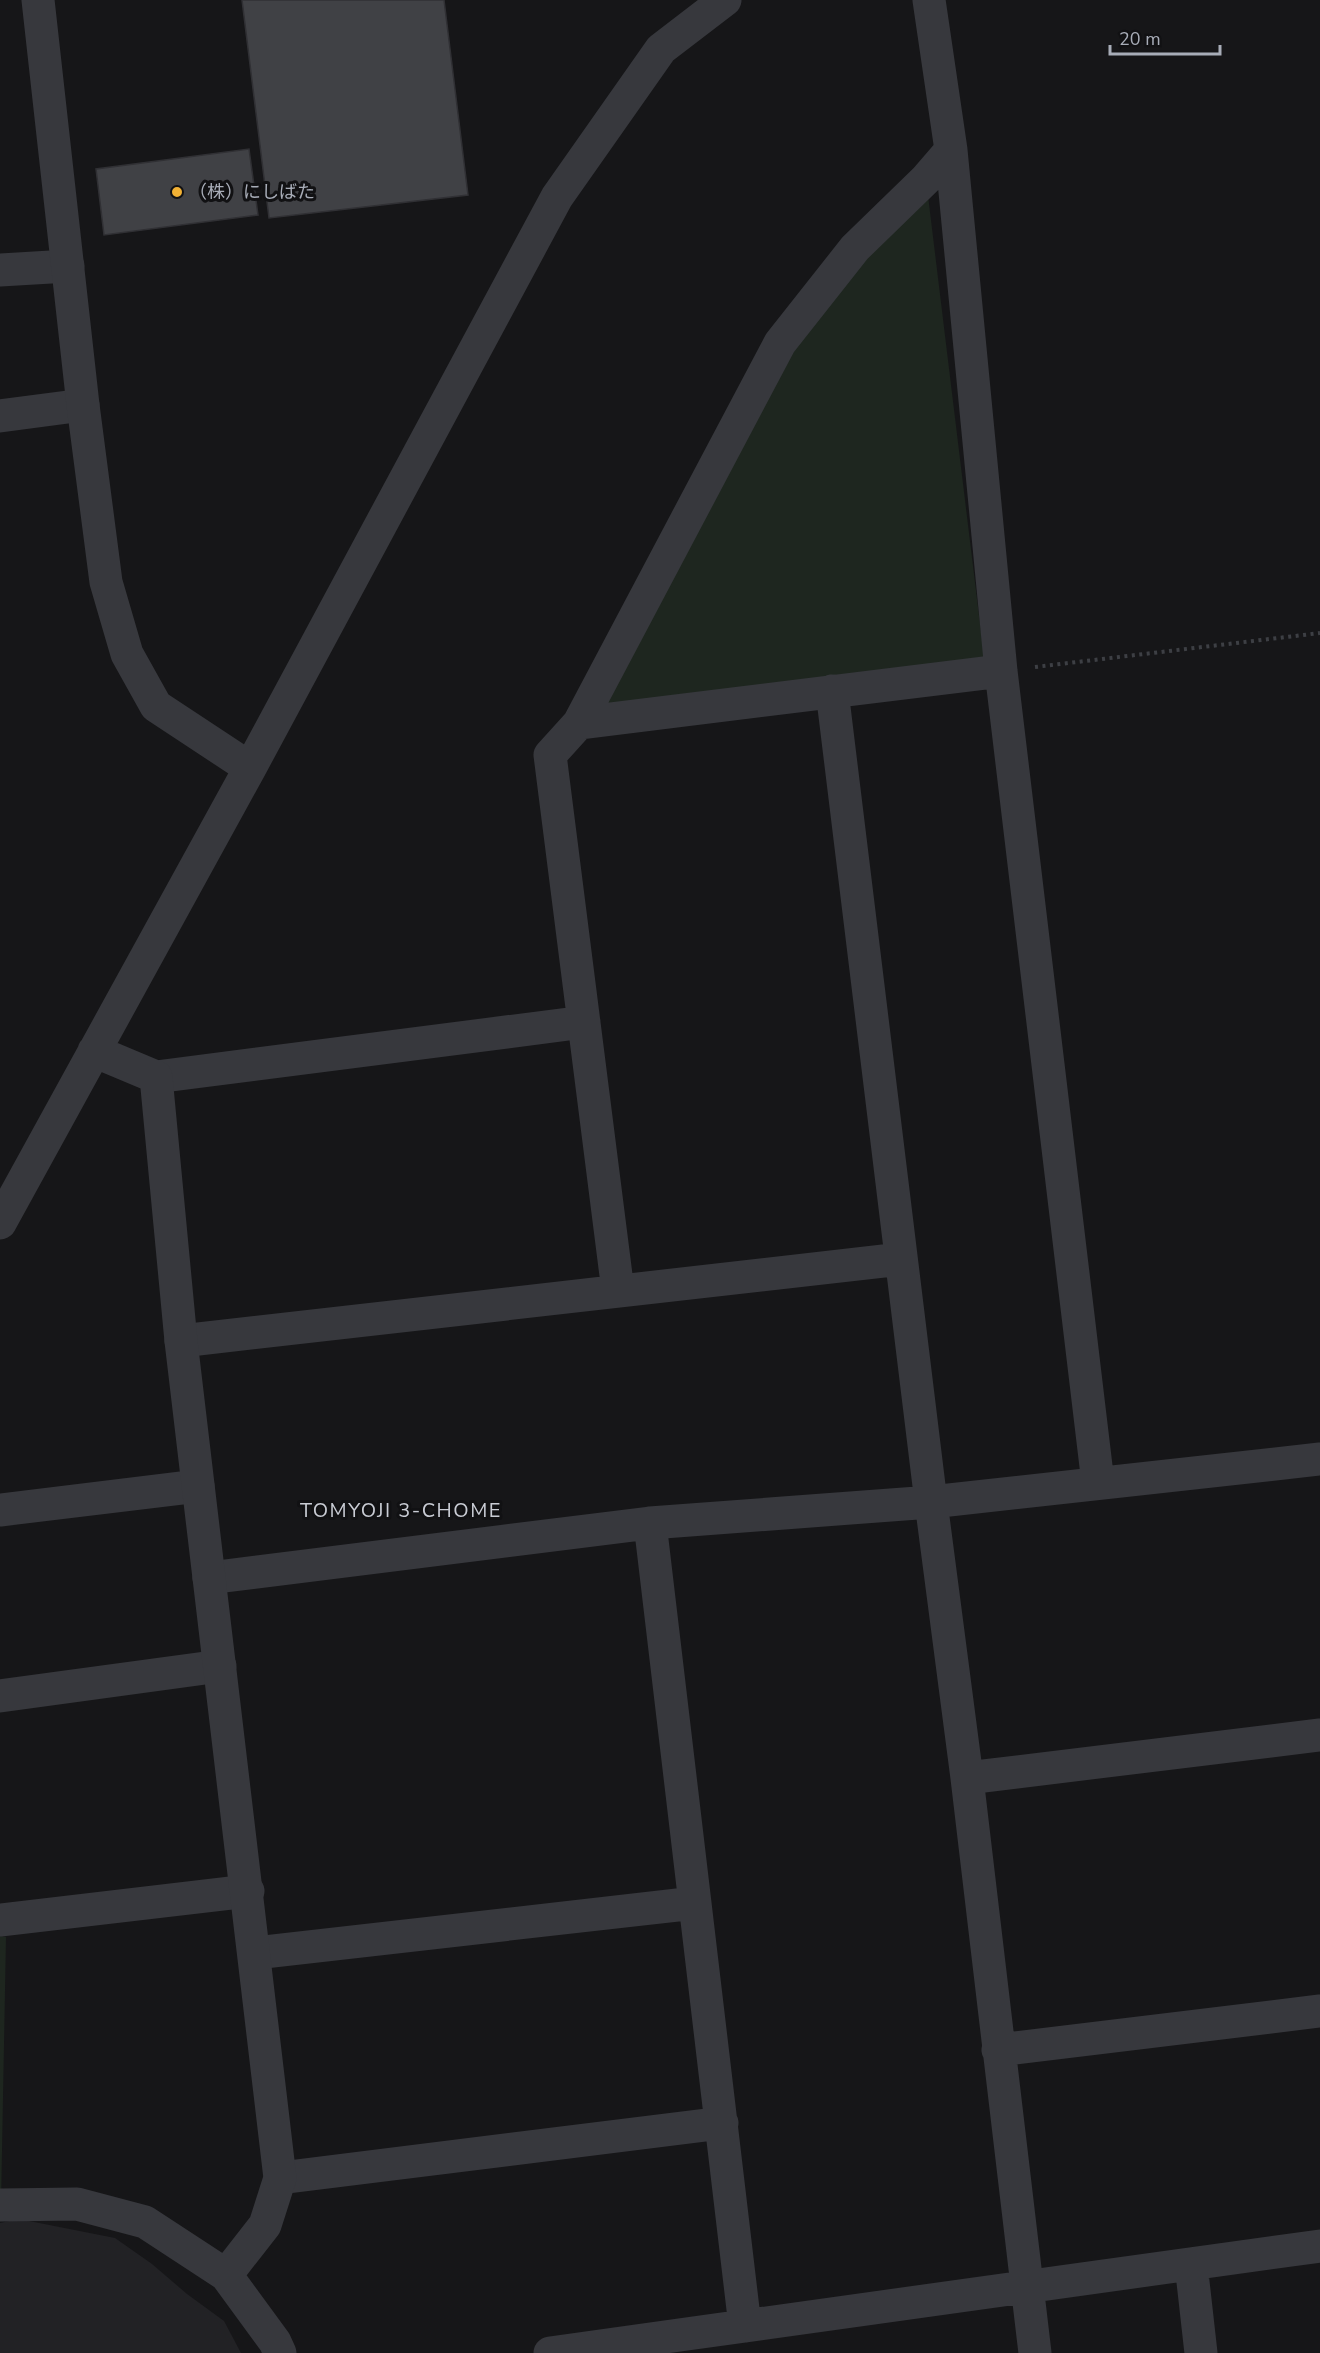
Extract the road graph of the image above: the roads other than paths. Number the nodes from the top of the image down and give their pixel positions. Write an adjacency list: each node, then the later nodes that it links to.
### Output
1 (38, 0): 5 (street)
2 (725, 0): 12 (street)
3 (929, 0): 4 (street)
4 (951, 150): 9 (street); 11 (street)
5 (68, 266): 6 (street); 7 (street)
6 (0, 270)
7 (83, 405): 8 (street); 12 (street)
8 (0, 416)
9 (1001, 671): 10 (street); 21 (street)
10 (832, 691): 11 (street); 17 (street)
11 (579, 723): 13 (street)
12 (250, 768): 14 (street)
13 (584, 1022): 15 (street); 18 (street)
14 (94, 1051): 15 (street); 16 (street)
15 (156, 1077): 19 (street)
16 (0, 1223)
17 (901, 1259): 18 (street); 23 (street)
18 (618, 1291): 19 (street)
19 (181, 1341): 22 (street)
20 (1320, 1459): 21 (street)
21 (1098, 1483): 23 (street)
22 (198, 1486): 24 (street); 26 (street)
23 (931, 1502): 25 (street); 30 (street)
24 (0, 1510)
25 (651, 1523): 26 (street); 32 (street)
26 (209, 1578): 27 (street)
27 (220, 1666): 28 (street); 31 (street)
28 (0, 1696)
29 (1320, 1735): 30 (street)
30 (967, 1778): 36 (street)
31 (248, 1891): 33 (street); 34 (street)
32 (696, 1903): 34 (street); 37 (street)
33 (0, 1920)
34 (255, 1953): 38 (street)
35 (1320, 2011): 36 (street)
36 (998, 2050): 43 (street)
37 (722, 2122): 38 (street); 44 (street)
38 (280, 2178): 42 (street)
39 (0, 2205): 42 (street)
40 (1320, 2246): 41 (street)
41 (1191, 2264): 43 (street); 49 (street)
42 (226, 2275): 46 (street)
43 (1026, 2287): 44 (street); 48 (street)
44 (753, 2334): 45 (street)
45 (609, 2349): 47 (street)
46 (280, 2353)
47 (550, 2353)
48 (1035, 2353)
49 (1201, 2353)

